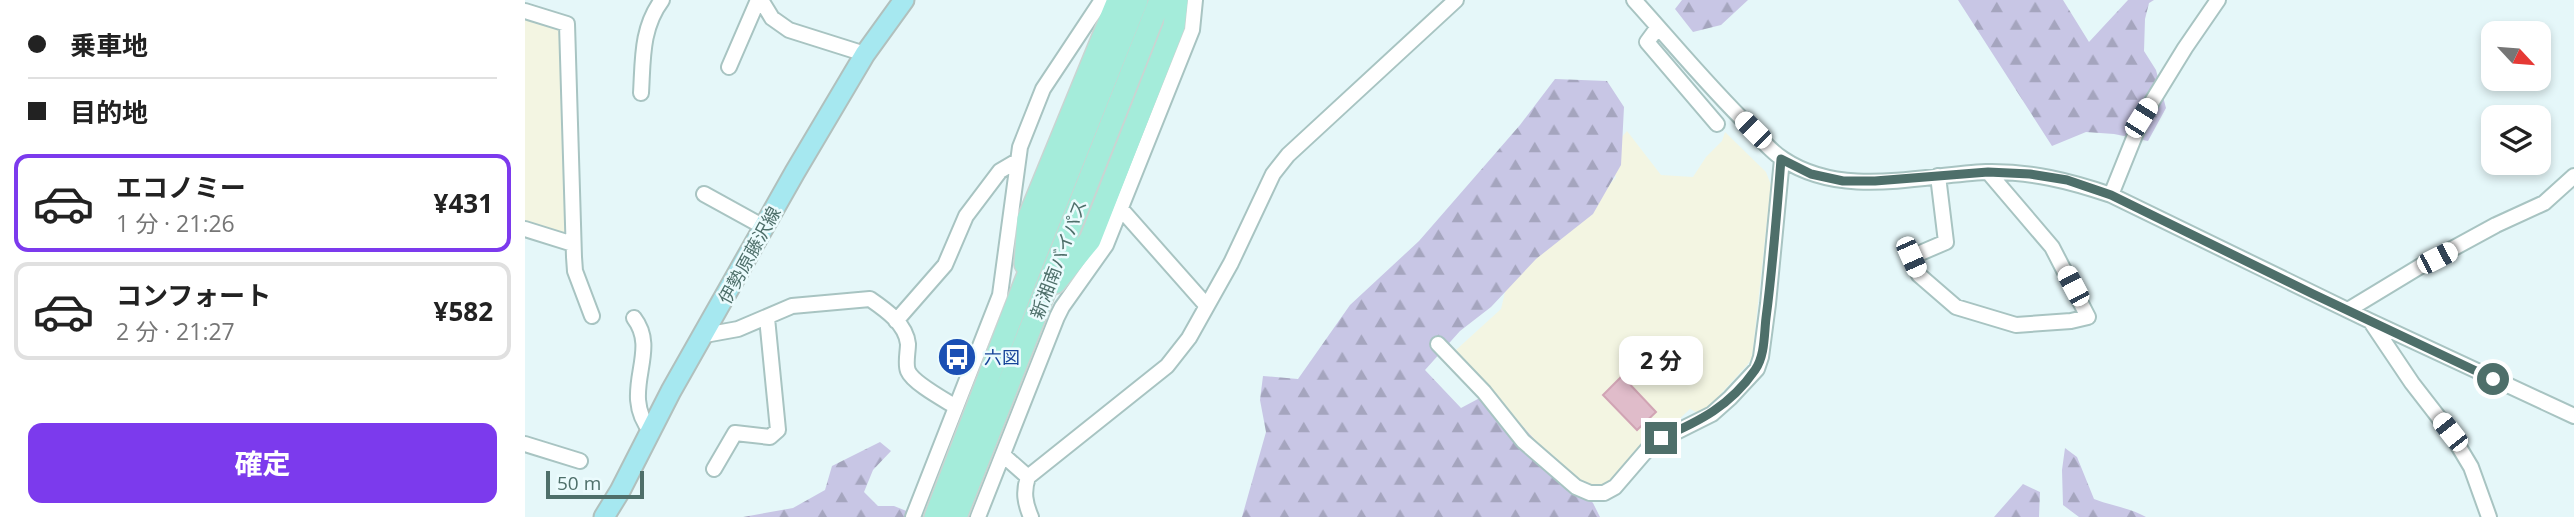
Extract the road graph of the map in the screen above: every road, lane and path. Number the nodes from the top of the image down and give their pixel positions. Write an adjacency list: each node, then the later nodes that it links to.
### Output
1 (662, 0): 17 (street)
2 (759, 0): 15 (street); 16 (street)
3 (904, 0): 15 (main road, 伊勢原藤沢線)
4 (1102, 0): 20 (street)
5 (1118, 0): 30 (highway)
6 (1137, 0): 30 (highway, 新湘南バイパス)
7 (1160, 0): 31 (highway, 新湘南バイパス)
8 (1177, 0): 31 (highway)
9 (1195, 0): 26 (street)
10 (1456, 0): 32 (street)
11 (1634, 0): 14 (street)
12 (2218, 0): 25 (street)
13 (525, 11): 29 (street)
14 (1658, 27): 18 (street); 19 (street)
15 (865, 54): 27 (main road, 伊勢原藤沢線)
16 (729, 67)
17 (641, 93)
18 (1717, 124)
19 (1781, 159): 22 (street); 40 (street)
20 (1017, 161): 37 (street); 41 (street)
21 (1988, 172): 22 (street); 22 (street); 25 (street)
22 (1938, 176)
23 (2574, 176): 33 (street)
24 (704, 194): 27 (street)
25 (2111, 195): 33 (street)
26 (1121, 209): 32 (street); 45 (street)
27 (764, 227): 39 (main road, 伊勢原藤沢線)
28 (525, 229): 29 (street)
29 (573, 244): 34 (street)
30 (1023, 287): 51 (highway, 新湘南バイパス)
31 (1044, 295): 52 (highway, 新湘南バイパス)
32 (1206, 305): 48 (street)
33 (2348, 310): 38 (street)
34 (592, 316)
35 (634, 318): 43 (street)
36 (767, 318): 37 (street); 39 (street); 47 (street)
37 (897, 321): 41 (street)
38 (2370, 321): 42 (street); 55 (street)
39 (705, 335): 43 (main road, 伊勢原藤沢線)
40 (1438, 344)
41 (956, 407): 50 (street)
42 (2574, 416)
43 (651, 432): 49 (main road, 伊勢原藤沢線)
44 (525, 444): 46 (street)
45 (1003, 455): 48 (street); 53 (street)
46 (580, 461)
47 (714, 469)
48 (1028, 477): 54 (street)
49 (604, 517)
50 (913, 517)
51 (935, 517)
52 (956, 517)
53 (978, 517)
54 (1031, 517)
55 (2490, 517)

